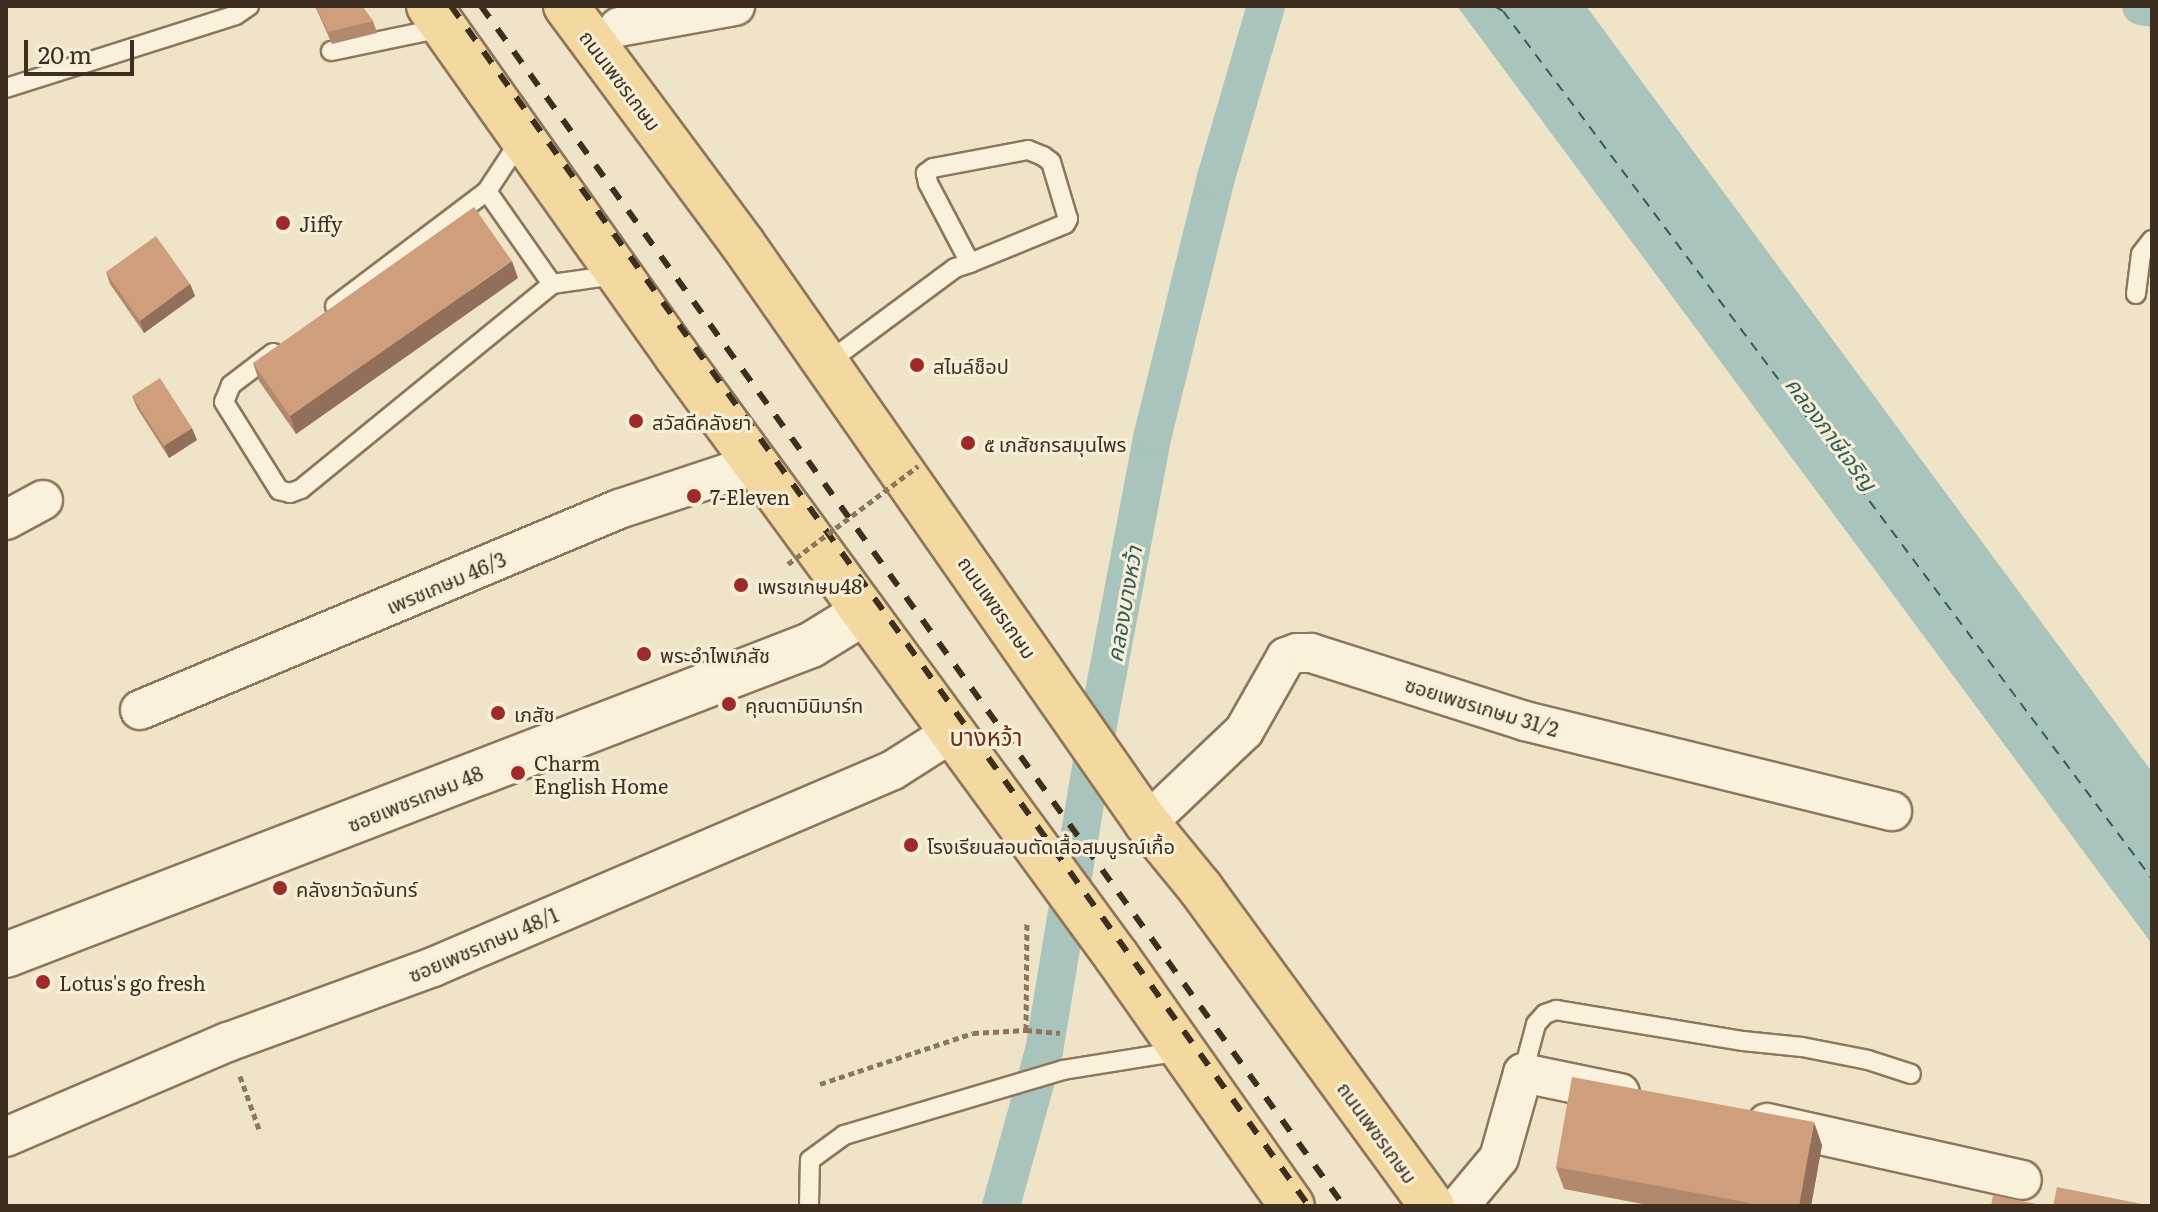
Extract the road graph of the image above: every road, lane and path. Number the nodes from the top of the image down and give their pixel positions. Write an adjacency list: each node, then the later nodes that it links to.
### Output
1 (249, 6): 7 (lane)
2 (566, 6): 17 (main road, ถนนเพชรเกษม)
3 (735, 6): 5 (street)
4 (437, 17): 6 (lane); 8 (main road)
5 (619, 27)
6 (331, 51)
7 (6, 88)
8 (523, 137): 9 (lane); 12 (main road)
9 (487, 191): 13 (lane); 15 (lane)
10 (2152, 240): 14 (lane)
11 (970, 263): 11 (lane); 17 (lane)
12 (619, 274): 13 (lane); 18 (main road)
13 (552, 284): 16 (lane)
14 (2136, 294)
15 (316, 320)
16 (292, 339)
17 (827, 363): 27 (main road, ถนนเพชรเกษม)
18 (755, 464): 23 (main road); 24 (street, เพรชเกษม 46/3)
19 (918, 466): 22 (path, bridge)
20 (43, 500): 21 (street)
21 (6, 520)
22 (788, 564)
23 (863, 613): 25 (main road); 29 (street, ซอยเพชรเกษม 48)
24 (140, 710)
25 (951, 733): 32 (street, ซอยเพชรเกษม 48/1); 33 (main road)
26 (1892, 811): 27 (street, ซอยเพชรเกษม 31/2)
27 (1147, 823): 44 (main road, ถนนเพชรเกษม)
28 (1027, 923): 30 (path)
29 (6, 955)
30 (1026, 1030): 31 (path); 36 (path)
31 (1060, 1033)
32 (228, 1042): 39 (path); 40 (street, ซอยเพชรเกษม 48/1)
33 (1182, 1051): 42 (lane); 43 (main road)
34 (1523, 1073): 35 (lane); 37 (street); 45 (street)
35 (1911, 1074)
36 (820, 1084)
37 (1657, 1101)
38 (1733, 1116): 41 (street)
39 (260, 1132)
40 (6, 1137)
41 (2022, 1180)
42 (809, 1206)
43 (1292, 1206)
44 (1432, 1206)
45 (1459, 1206)

